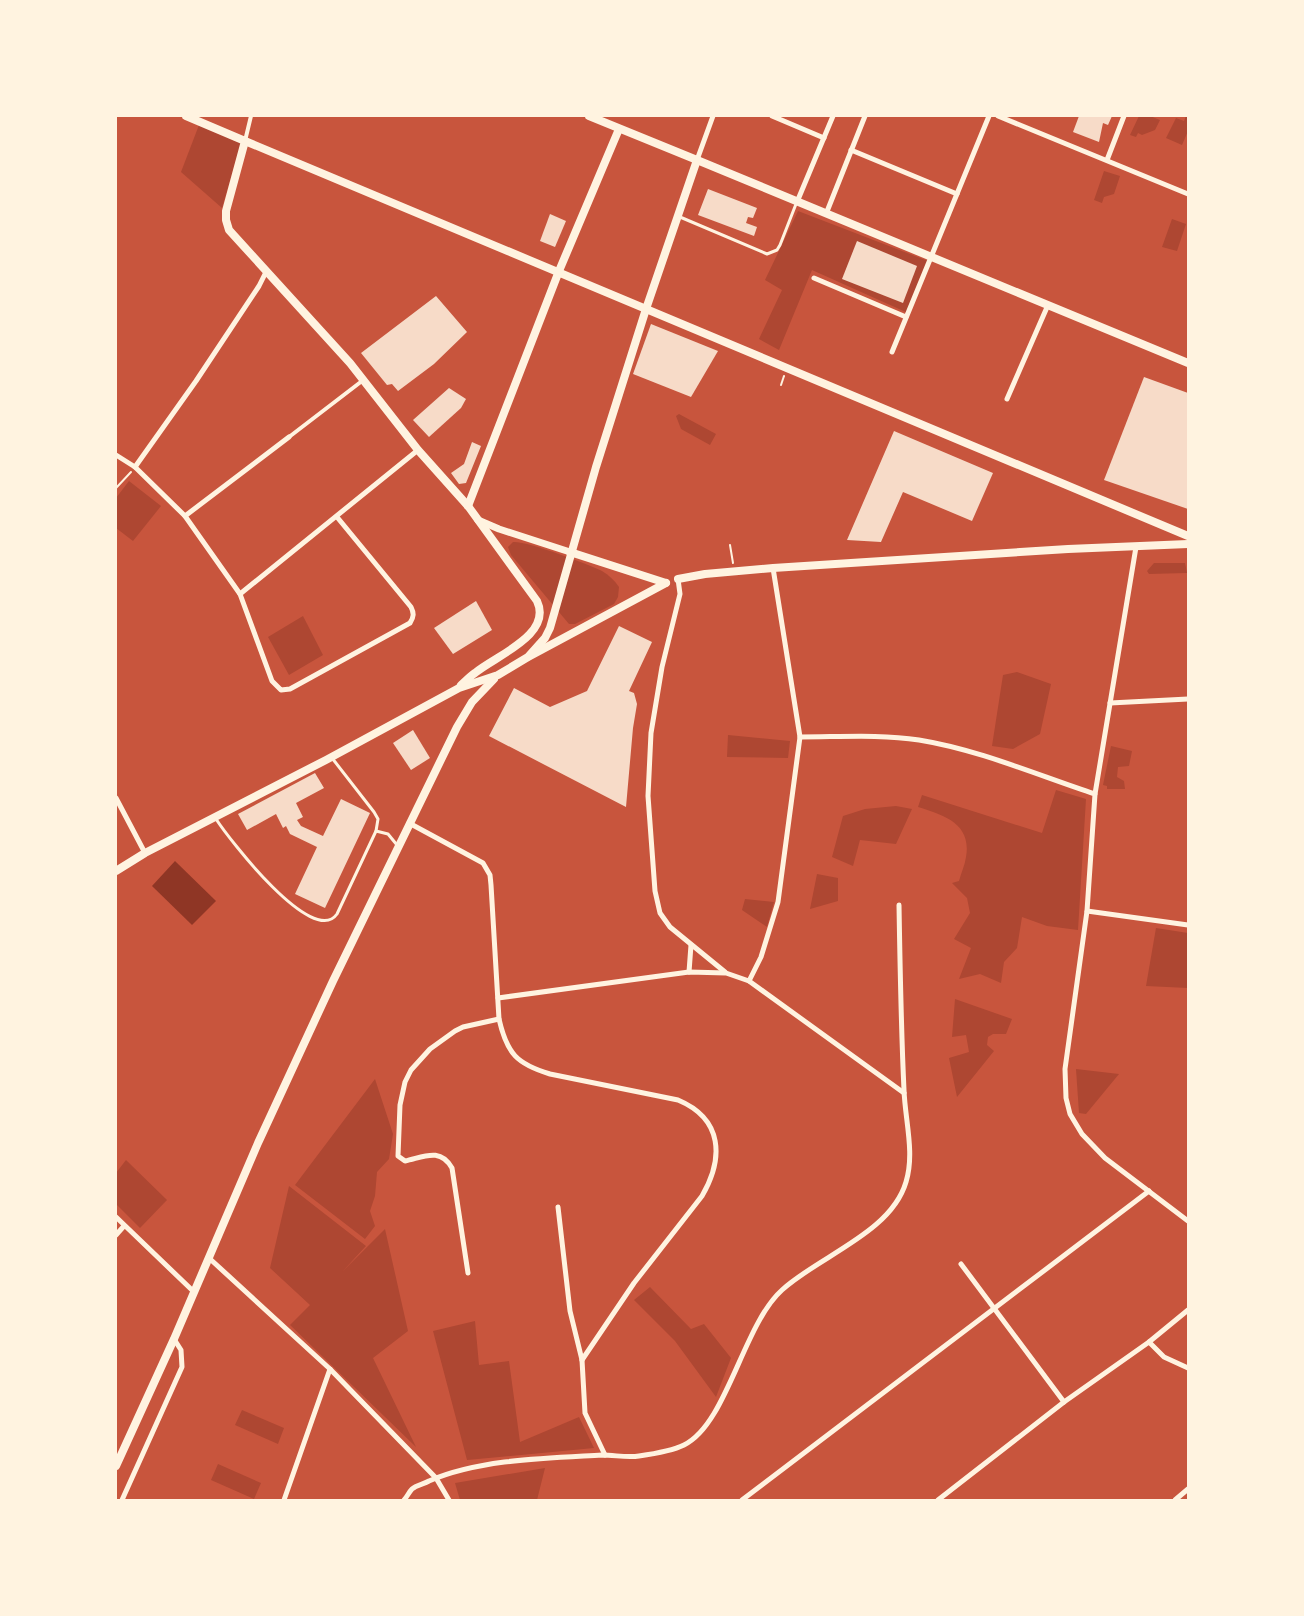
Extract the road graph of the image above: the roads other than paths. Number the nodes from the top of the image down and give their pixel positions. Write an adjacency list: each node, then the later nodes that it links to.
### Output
1 (186, 116): 13 (main road)
2 (251, 116): 13 (street)
3 (589, 116): 11 (main road)
4 (713, 116): 15 (street)
5 (772, 116): 12 (street)
6 (833, 116): 12 (street)
7 (865, 116): 14 (street)
8 (989, 116): 17 (street)
9 (998, 116): 16 (street)
10 (1124, 116): 16 (street)
11 (619, 129): 15 (main road); 23 (main road)
12 (824, 138): 19 (street)
13 (245, 141): 23 (main road); 24 (main road)
14 (851, 150): 17 (street); 20 (street)
15 (697, 160): 19 (main road); 21 (main road)
16 (1107, 160): 18 (street)
17 (957, 194): 22 (street)
18 (1188, 194)
19 (797, 202): 20 (main road); 21 (lane)
20 (826, 214): 22 (main road)
21 (679, 216): 27 (main road)
22 (931, 256): 26 (main road); 28 (street)
23 (559, 271): 27 (main road); 37 (main road)
24 (266, 272): 31 (main road); 36 (street)
25 (814, 278): 28 (street)
26 (1048, 305): 30 (main road); 32 (street)
27 (646, 309): 41 (main road); 44 (main road)
28 (906, 317): 29 (street)
29 (892, 352)
30 (1188, 363)
31 (363, 381): 33 (street); 34 (main road)
32 (1007, 399)
33 (289, 437): 38 (street)
34 (418, 450): 37 (main road); 39 (street)
35 (116, 455): 36 (street)
36 (135, 468): 38 (street)
37 (468, 506): 40 (main road)
38 (185, 516): 48 (street)
39 (337, 517): 48 (street); 48 (street)
40 (478, 520): 44 (street); 51 (main road)
41 (1188, 536)
42 (1188, 544): 43 (main road)
43 (1136, 547): 45 (main road); 53 (street)
44 (570, 552): 47 (main road); 49 (main road)
45 (773, 568): 46 (main road); 54 (street)
46 (678, 579): 47 (street); 67 (street)
47 (666, 582): 49 (main road)
48 (240, 594)
49 (528, 657): 50 (main road)
50 (498, 675): 51 (main road); 59 (main road)
51 (459, 688): 55 (main road)
52 (1188, 699): 53 (street)
53 (1110, 703): 56 (street)
54 (800, 737): 56 (street); 70 (street)
55 (331, 757): 58 (main road); 60 (lane)
56 (1095, 794): 65 (street)
57 (116, 798): 62 (street)
58 (215, 818): 60 (lane); 62 (main road)
59 (409, 823): 61 (main road); 71 (street)
60 (376, 831): 61 (lane)
61 (398, 846): 80 (main road)
62 (146, 853): 63 (main road)
63 (116, 871)
64 (899, 904): 73 (street)
65 (1087, 911): 66 (street); 74 (street)
66 (1188, 925)
67 (691, 945): 68 (street); 69 (street)
68 (689, 972): 69 (street); 71 (street)
69 (726, 973): 70 (street)
70 (748, 981): 73 (street)
71 (498, 998): 72 (street)
72 (499, 1019): 82 (street); 88 (street)
73 (904, 1093): 92 (street)
74 (1149, 1191): 77 (street); 84 (street)
75 (558, 1207): 88 (street)
76 (116, 1217): 78 (street)
77 (1188, 1221)
78 (124, 1226): 79 (street); 83 (street)
79 (116, 1235)
80 (208, 1257): 83 (main road); 90 (street)
81 (961, 1264): 84 (street)
82 (468, 1273)
83 (193, 1291): 86 (main road)
84 (994, 1309): 91 (street); 100 (street)
85 (1188, 1310): 87 (street)
86 (174, 1339): 93 (main road); 96 (street)
87 (1149, 1342): 89 (street); 91 (street)
88 (582, 1360): 92 (street)
89 (1188, 1368)
90 (330, 1370): 94 (street); 97 (street)
91 (1064, 1402): 101 (street)
92 (605, 1455): 94 (street)
93 (116, 1466)
94 (436, 1478): 98 (street); 99 (street)
95 (1188, 1489): 102 (street)
96 (122, 1500)
97 (284, 1500)
98 (404, 1500)
99 (450, 1500)
100 (742, 1500)
101 (938, 1500)
102 (1175, 1500)

